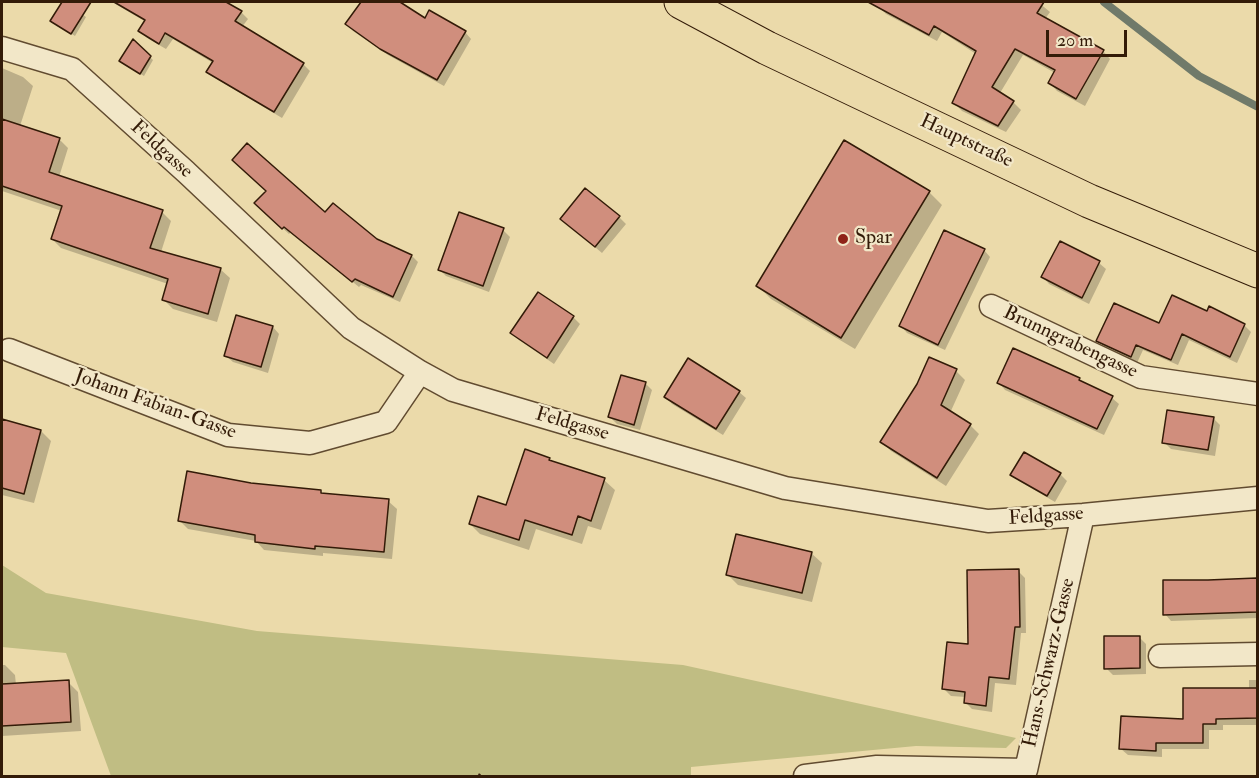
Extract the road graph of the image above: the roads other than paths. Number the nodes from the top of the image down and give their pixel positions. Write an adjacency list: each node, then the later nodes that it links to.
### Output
1 (681, 2): 3 (main road, Hauptstraße)
2 (2, 48): 6 (street, Feldgasse)
3 (1257, 271)
4 (991, 306): 7 (street, Brunngrabengasse)
5 (9, 350): 6 (street, Johann Fabian-Gasse)
6 (420, 372): 9 (street, Feldgasse)
7 (1257, 394)
8 (1257, 498): 9 (street, Feldgasse)
9 (1083, 515): 12 (street, Hans-Schwarz-Gasse)
10 (1257, 654): 11 (street)
11 (1160, 656)
12 (805, 777)

